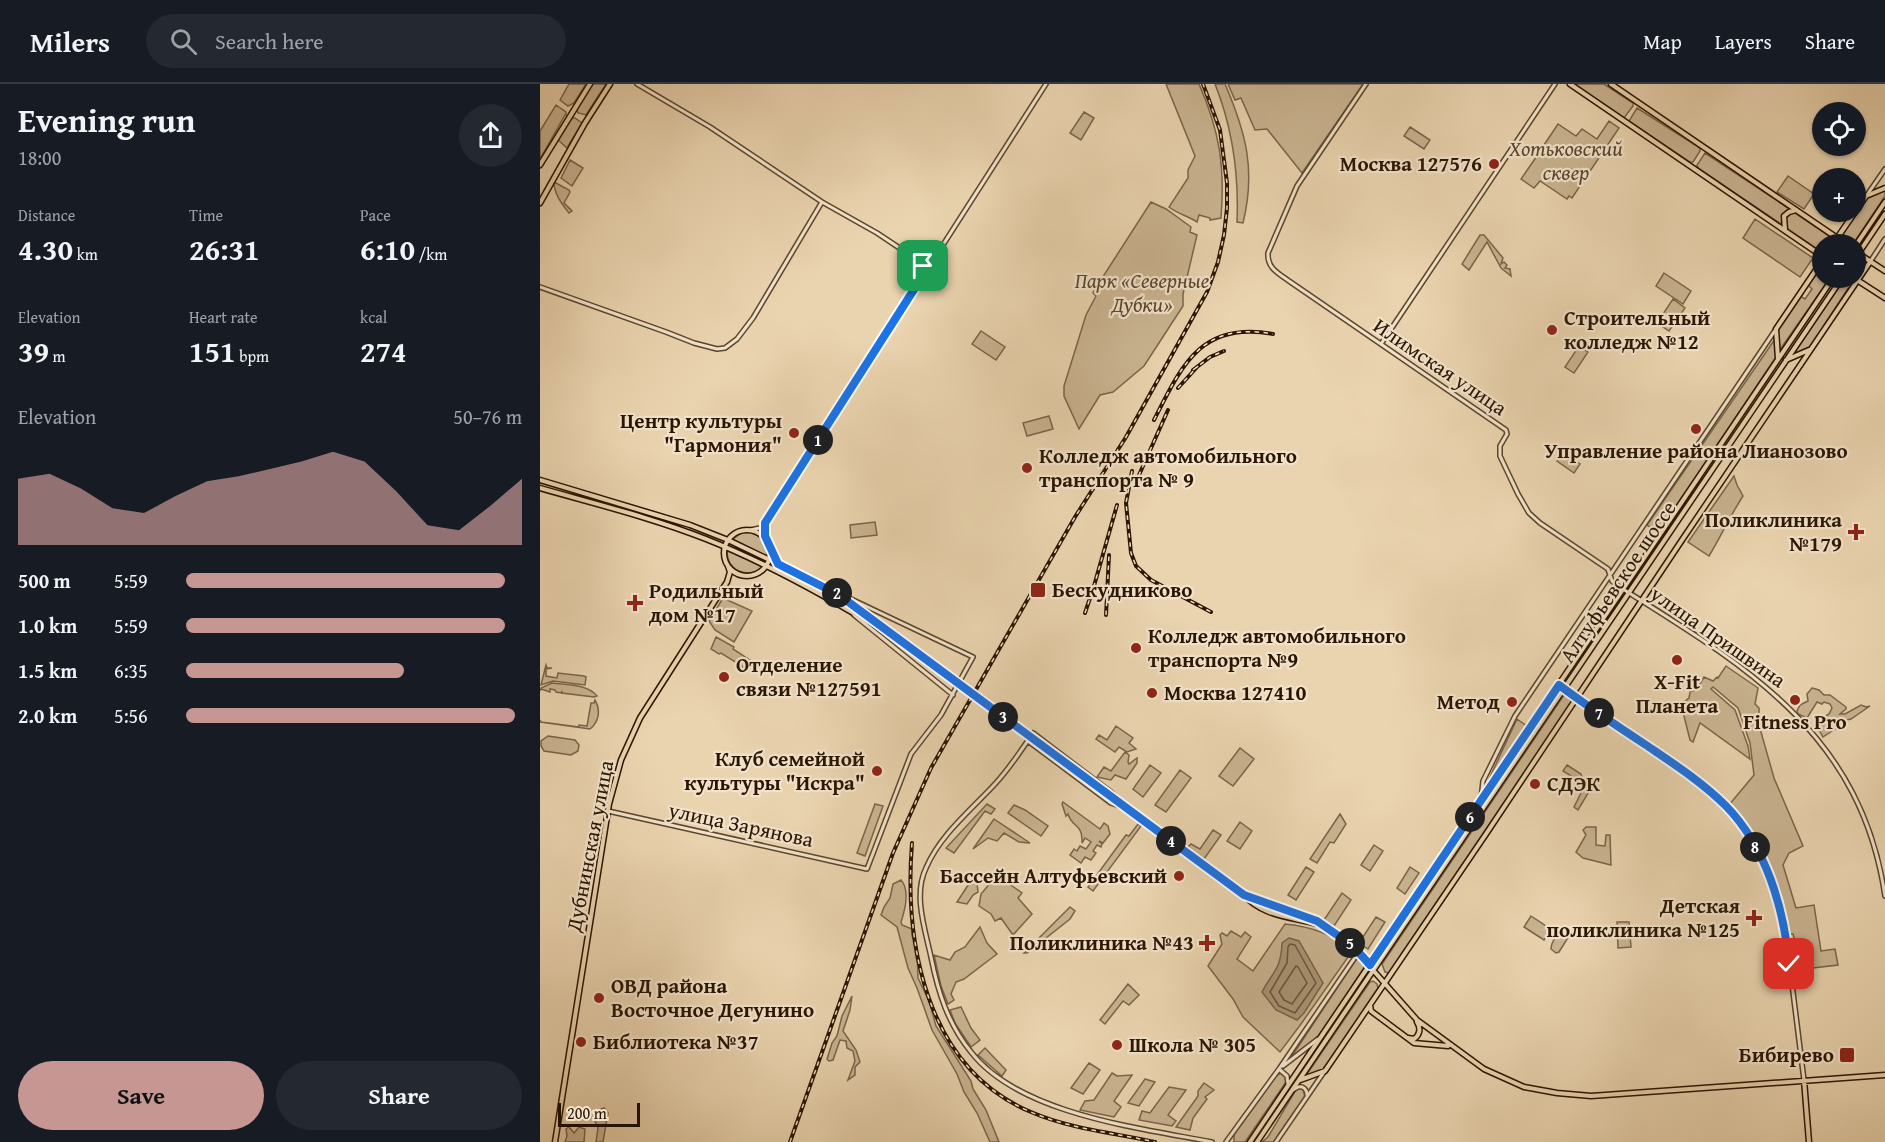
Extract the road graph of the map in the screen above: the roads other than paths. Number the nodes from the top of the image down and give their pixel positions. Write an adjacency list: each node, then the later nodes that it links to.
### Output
1 (590, 84): 9 (main road)
2 (610, 84): 15 (main road)
3 (637, 84): 13 (street)
4 (1046, 84): 27 (street)
5 (1366, 84): 37 (street, Илимская улица)
6 (1555, 84): 37 (street)
7 (1570, 84): 18 (main road)
8 (1611, 84): 16 (main road)
9 (540, 165)
10 (1885, 169): 12 (street)
11 (1885, 188): 12 (main road)
12 (1866, 196)
13 (822, 202): 27 (street); 31 (street)
14 (1885, 202): 20 (main road)
15 (540, 203)
16 (1797, 210): 18 (main road); 19 (main road)
17 (1885, 214): 22 (main road)
18 (1785, 230): 23 (main road)
19 (1832, 234)
20 (1863, 234)
21 (1885, 239): 25 (street)
22 (1866, 240)
23 (1812, 249)
24 (1866, 260): 25 (main road)
25 (1870, 262): 26 (main road); 28 (main road)
26 (1866, 267)
27 (927, 269): 43 (street)
28 (1885, 271)
29 (1812, 276): 36 (main road)
30 (1866, 286): 35 (main road)
31 (540, 287)
32 (1826, 288): 39 (main road, Алтуфьевское шоссе)
33 (1835, 288): 40 (main road, Алтуфьевское шоссе)
34 (1850, 288): 38 (main road)
35 (1885, 298)
36 (1776, 329): 39 (main road); 54 (street)
37 (1381, 344): 53 (street, Илимская улица)
38 (1811, 349): 40 (main road); 60 (main road)
39 (1778, 359): 59 (main road, Алтуфьевское шоссе)
40 (1785, 360): 59 (main road, Алтуфьевское шоссе)
41 (540, 480): 46 (main road)
42 (540, 488): 47 (main road)
43 (765, 523): 44 (street); 45 (street)
44 (750, 530): 45 (main road); 46 (main road)
45 (766, 539): 48 (main road)
46 (728, 540): 47 (main road); 49 (main road)
47 (725, 547): 51 (main road, Дубнинская улица); 52 (main road)
48 (771, 551): 49 (main road); 50 (street)
49 (770, 560): 50 (main road); 52 (main road)
50 (778, 564): 58 (main road)
51 (728, 566): 56 (main road); 57 (main road, Дубнинская улица)
52 (767, 566): 56 (main road); 61 (main road)
53 (1608, 569): 54 (street); 55 (street)
54 (1614, 569): 55 (street)
55 (1610, 575): 59 (street); 68 (street)
56 (743, 576): 57 (main road)
57 (727, 582): 70 (main road, Дубнинская улица)
58 (828, 588): 62 (main road); 65 (street)
59 (1626, 591): 60 (street, улица Пришвина); 63 (main road, Алтуфьевское шоссе); 64 (main road, Алтуфьевское шоссе)
60 (1642, 601): 66 (main road); 72 (street, улица Пришвина)
61 (843, 606): 62 (main road); 65 (street)
62 (902, 641): 69 (main road, bridge)
63 (1559, 685): 64 (street); 68 (main road, Алтуфьевское шоссе)
64 (1564, 689): 66 (street); 76 (main road, Алтуфьевское шоссе)
65 (953, 694): 70 (street, улица Зарянова)
66 (1577, 698): 77 (main road); 90 (street)
67 (1028, 741): 69 (street); 69 (street); 95 (street)
68 (1481, 801): 75 (main road, Алтуфьевское шоссе)
69 (1127, 809): 71 (main road)
70 (608, 811): 94 (main road, Дубнинская улица)
71 (1244, 895): 73 (main road); 73 (main road)
72 (1885, 896)
73 (1331, 931): 74 (main road)
74 (1359, 951): 75 (main road); 85 (street)
75 (1370, 965): 76 (main road); 82 (main road, Алтуфьевское шоссе)
76 (1374, 970): 77 (main road); 89 (main road, Алтуфьевское шоссе)
77 (1385, 983): 78 (main road); 81 (main road)
78 (1370, 1005): 79 (main road); 80 (main road)
79 (1363, 1015): 80 (main road); 87 (main road)
80 (1376, 1015): 83 (main road)
81 (1417, 1020): 83 (main road); 84 (main road)
82 (1323, 1034): 85 (street); 91 (main road, Алтуфьевское шоссе)
83 (1407, 1038): 84 (main road)
84 (1452, 1047): 90 (main road)
85 (1287, 1060): 86 (street)
86 (1279, 1069): 91 (street); 96 (street)
87 (1325, 1071): 89 (main road); 93 (street)
88 (1885, 1075): 90 (main road)
89 (1299, 1080): 92 (main road, Алтуфьевское шоссе)
90 (1804, 1080): 100 (main road)
91 (1287, 1088): 97 (main road, Алтуфьевское шоссе)
92 (1292, 1091): 93 (street); 98 (main road, Алтуфьевское шоссе)
93 (1306, 1098): 99 (street)
94 (555, 1142)
95 (1212, 1142)
96 (1226, 1142)
97 (1250, 1142)
98 (1257, 1142)
99 (1276, 1142)
100 (1809, 1142)

